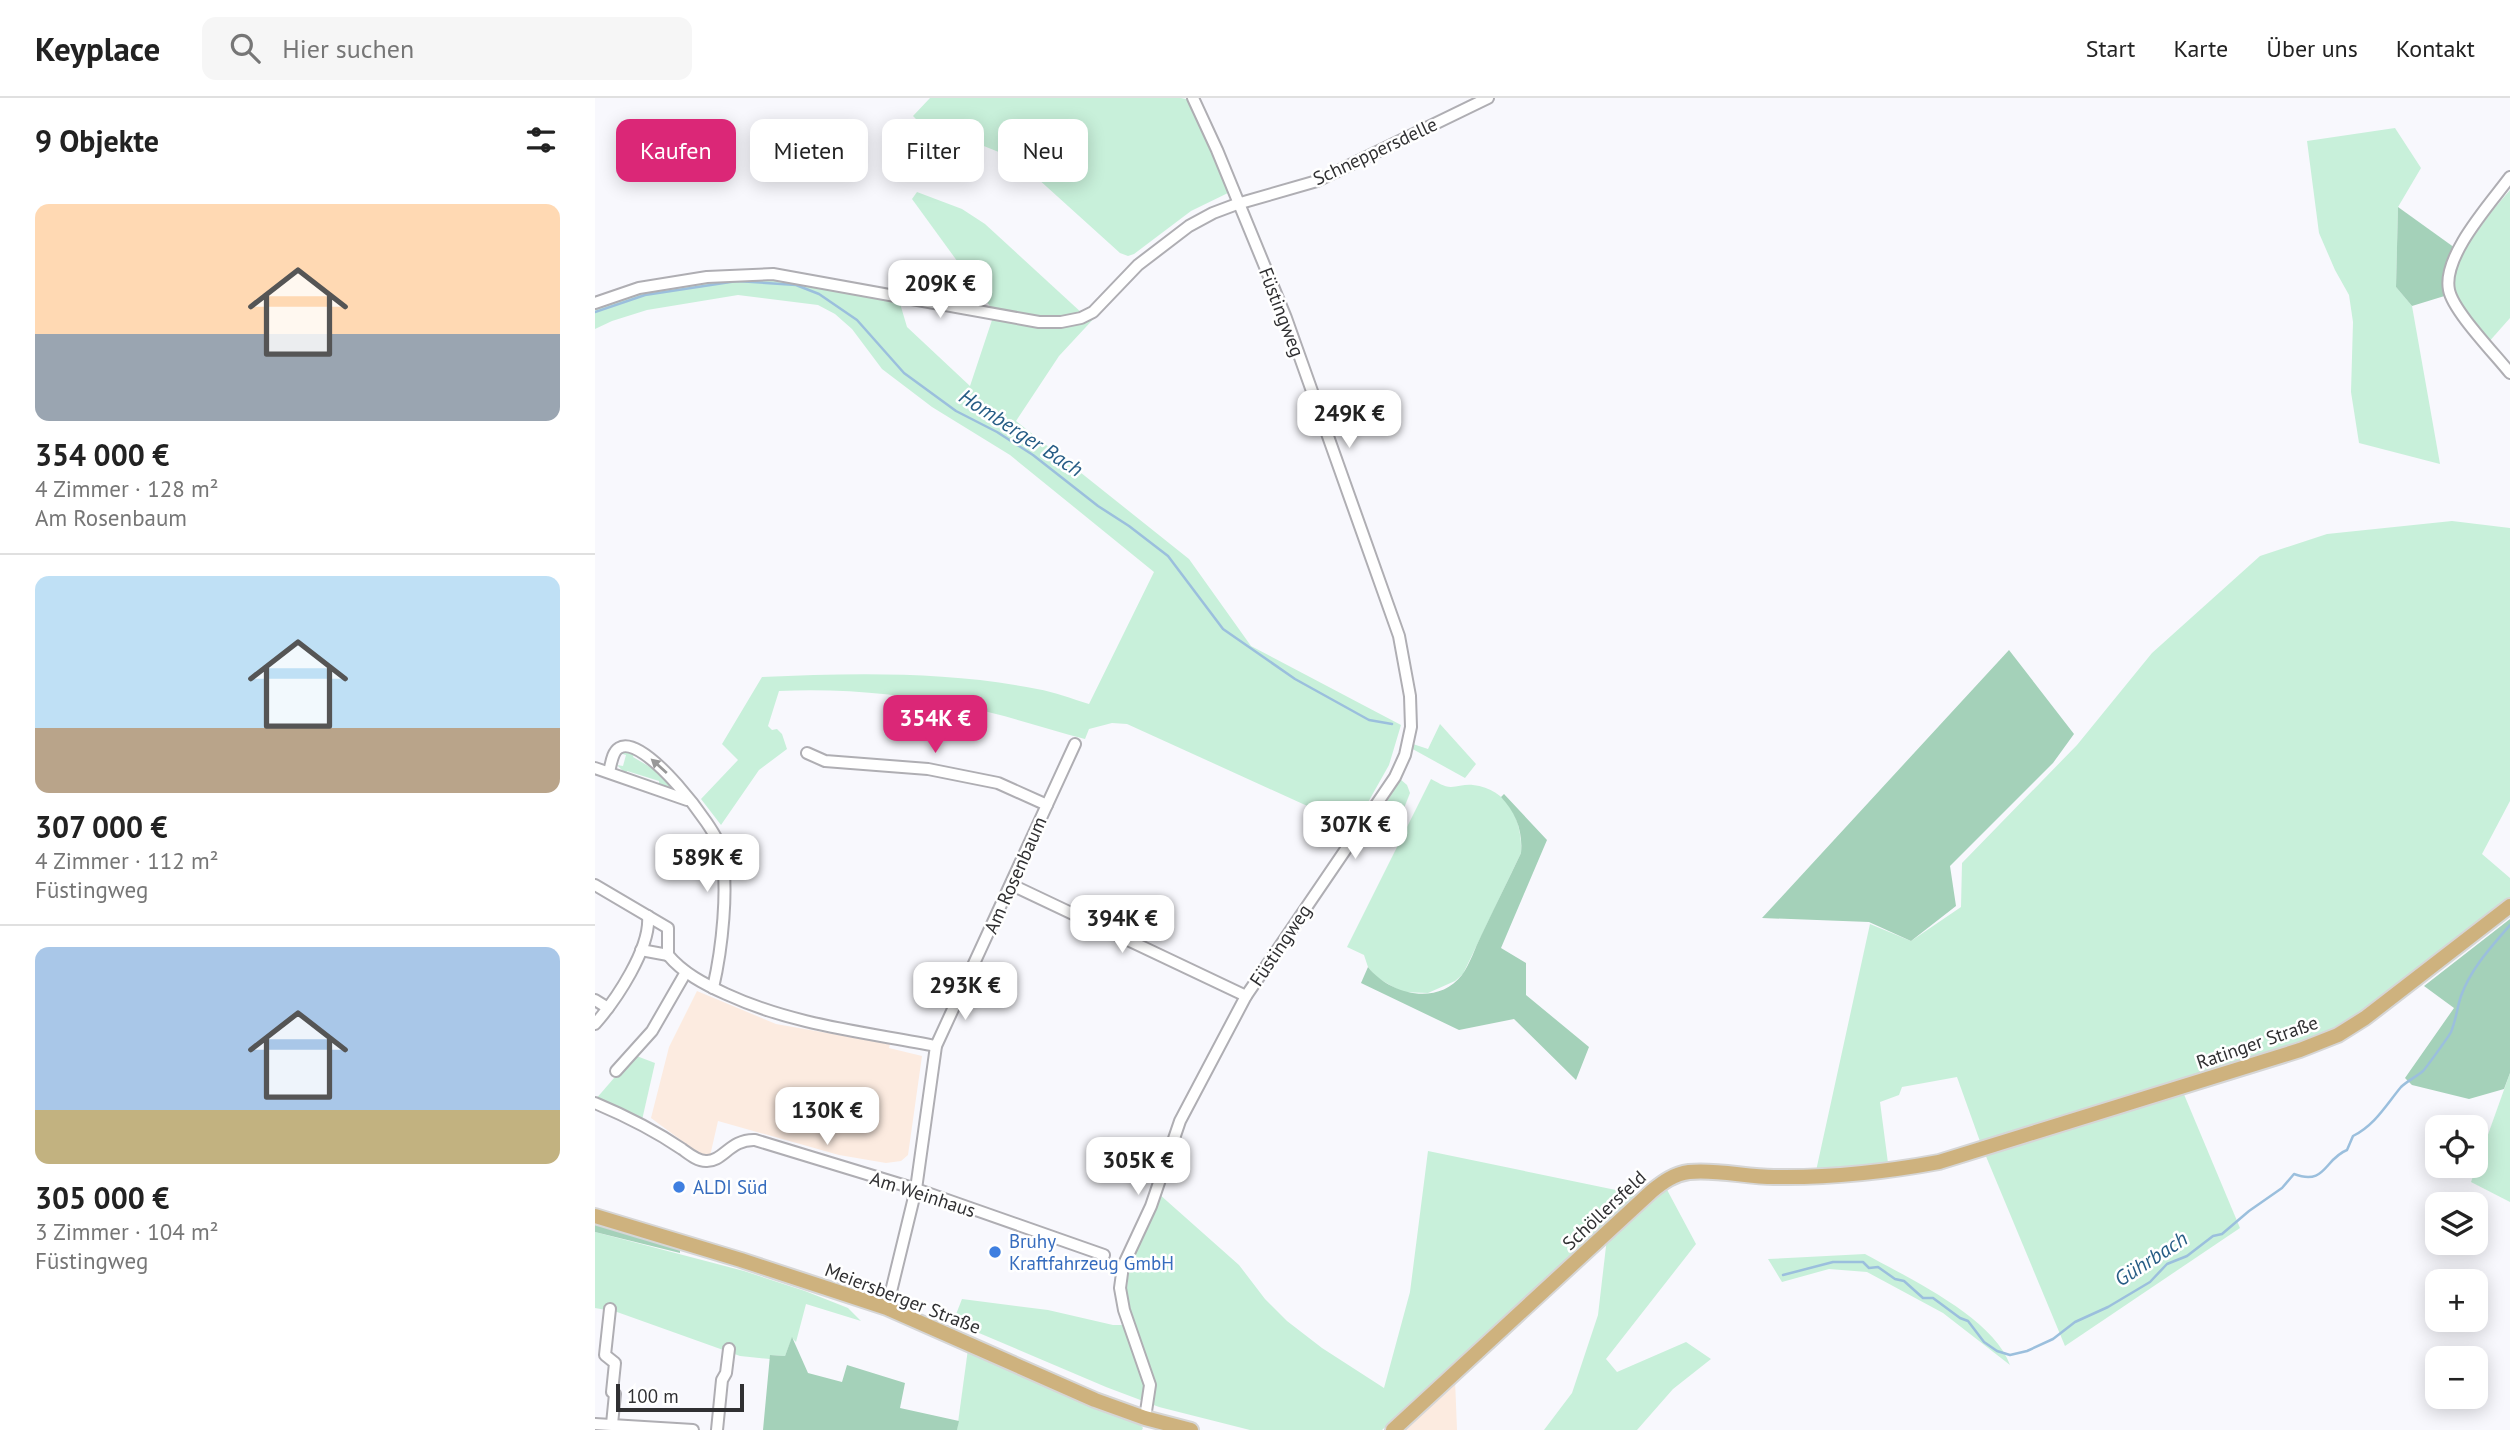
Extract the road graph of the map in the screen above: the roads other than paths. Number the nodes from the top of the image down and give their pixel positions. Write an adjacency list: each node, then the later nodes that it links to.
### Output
1 (1193, 98): 4 (street, Füstingweg)
2 (1488, 98): 4 (street, Schneppersdelle)
3 (2510, 177): 6 (street)
4 (1237, 204): 5 (street, Schneppersdelle); 21 (street, Füstingweg)
5 (595, 303)
6 (2510, 373)
7 (1076, 744): 12 (street, Am Rosenbaum)
8 (807, 753): 12 (street, Am Rosenbaum)
9 (595, 768): 10 (street)
10 (609, 772): 11 (street); 11 (street, one-way to 10)
11 (690, 801): 20 (street)
12 (1047, 805): 14 (street, Am Rosenbaum)
13 (595, 885): 16 (street)
14 (1012, 885): 21 (street); 25 (street, Am Rosenbaum)
15 (2510, 906): 28 (main road, Ratinger Straße)
16 (647, 916): 17 (street); 18 (street)
17 (642, 950): 18 (street); 23 (street)
18 (668, 955): 19 (street)
19 (686, 972): 20 (street); 26 (street)
20 (713, 988): 25 (street)
21 (1246, 996): 35 (street, Füstingweg)
22 (595, 1000): 23 (street)
23 (608, 1008): 24 (street)
24 (595, 1024)
25 (936, 1046): 29 (street, Am Rosenbaum)
26 (616, 1071)
27 (595, 1103): 29 (street, Am Weinhaus)
28 (1984, 1150): 42 (main road, Schöllersfeld)
29 (916, 1189): 31 (street, Am Weinhaus); 33 (street, Am Rosenbaum)
30 (595, 1216): 33 (main road, Meiersberger Straße)
31 (1104, 1255)
32 (610, 1308): 37 (street)
33 (887, 1308): 35 (main road, Meiersberger Straße)
34 (729, 1349): 40 (street)
35 (1152, 1423): 41 (main road, Meiersberger Straße)
36 (595, 1424): 37 (street)
37 (613, 1424): 38 (street)
38 (651, 1428): 39 (street)
39 (693, 1430)
40 (717, 1430)
41 (1191, 1430)
42 (1393, 1430)

